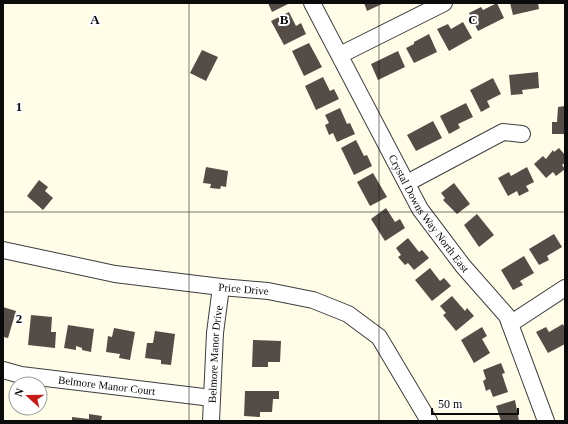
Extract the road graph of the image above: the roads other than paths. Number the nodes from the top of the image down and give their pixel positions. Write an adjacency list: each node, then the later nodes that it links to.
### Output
1 (312, 3): 3 (street, Crystal Downs Way North East)
2 (434, 5): 3 (street)
3 (340, 55): 5 (street, Crystal Downs Way North East)
4 (522, 134): 5 (street)
5 (407, 183): 9 (street, Crystal Downs Way North East)
6 (3, 250): 7 (street, Price Drive)
7 (221, 288): 11 (street, Belmore Manor Drive); 13 (street, Price Drive)
8 (565, 288): 9 (street)
9 (510, 324): 14 (street, Crystal Downs Way North East)
10 (3, 370): 11 (street, Belmore Manor Court)
11 (212, 398): 12 (street, Belmore Manor Drive)
12 (210, 421)
13 (428, 421)
14 (546, 421)

